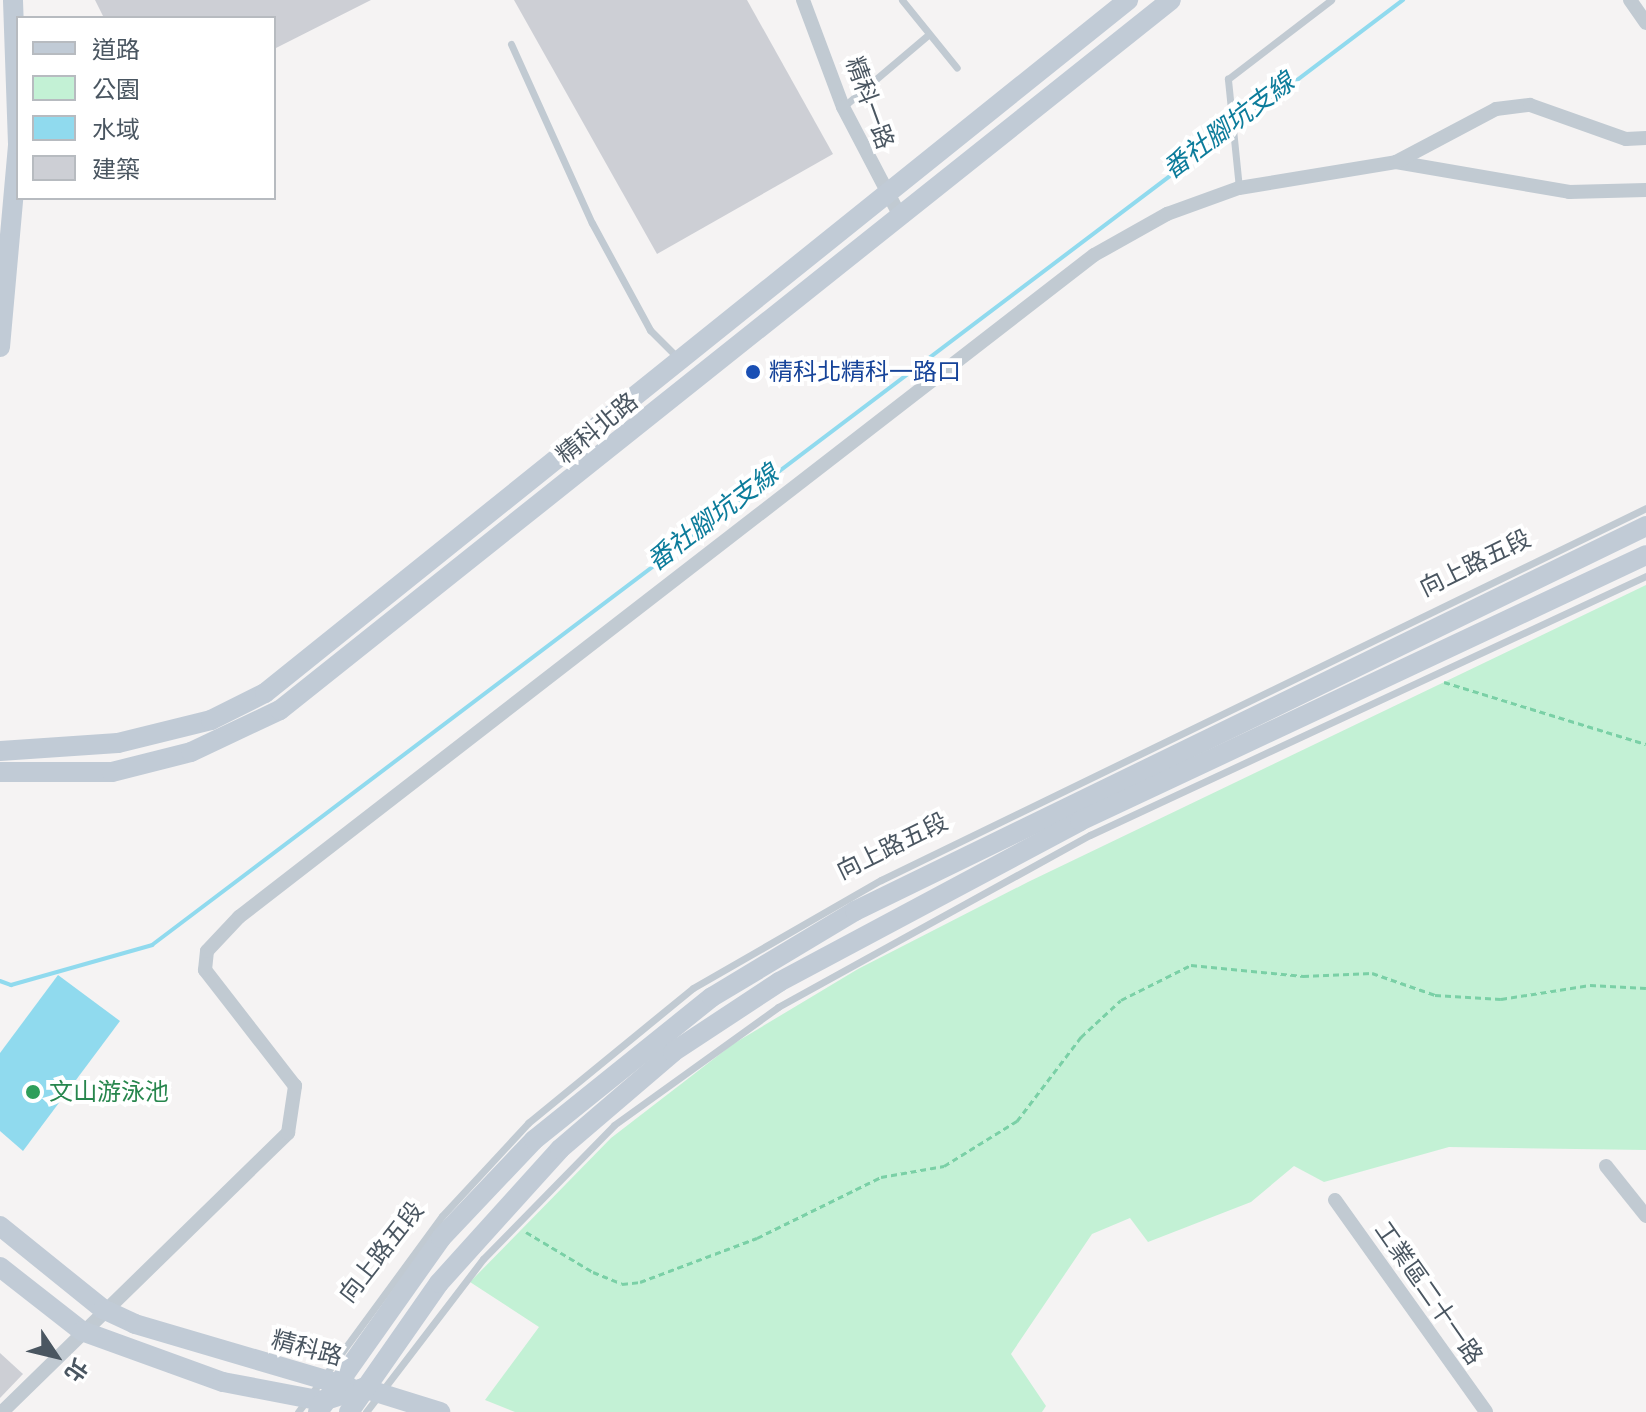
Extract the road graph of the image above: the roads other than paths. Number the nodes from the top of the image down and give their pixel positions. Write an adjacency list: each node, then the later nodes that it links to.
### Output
1 (13, 0): 12 (street)
2 (803, 0): 13 (street, 精科一路)
3 (902, 0): 9 (lane)
4 (1128, 0): 19 (street, 精科北路)
5 (1171, 0): 20 (street, 精科北路)
6 (1331, 0): 17 (lane)
7 (1630, 0): 8 (street)
8 (1646, 23)
9 (928, 35): 11 (lane); 13 (lane)
10 (511, 44): 22 (lane)
11 (957, 68)
12 (16, 86)
13 (843, 107): 19 (street, 精科一路)
14 (1646, 138): 15 (street)
15 (1396, 162): 17 (street); 18 (street)
16 (16, 167): 21 (street)
17 (1239, 188): 34 (street)
18 (1646, 190)
19 (883, 196): 20 (street, 精科一路); 22 (street, 精科北路)
20 (901, 218): 28 (street, 精科北路)
21 (0, 347)
22 (679, 358): 27 (street, 精科北路)
23 (1646, 508): 36 (lane, 向上路五段)
24 (1646, 526): 36 (street, 向上路五段)
25 (1646, 555): 36 (street, 向上路五段)
26 (1646, 576): 36 (lane, 向上路五段)
27 (0, 751)
28 (0, 772)
29 (1606, 1166): 31 (street)
30 (1335, 1200): 42 (street, 工業區二十一路)
31 (1646, 1216)
32 (0, 1226): 34 (street, 精科路)
33 (0, 1267): 35 (street, 精科路)
34 (103, 1309): 35 (street); 36 (street, 精科路)
35 (82, 1331): 37 (street, 精科路); 38 (street)
36 (350, 1384): 37 (street, 向上路五段); 39 (street, 向上路五段); 40 (lane, 向上路五段); 41 (street, 精科路)
37 (311, 1406)
38 (2, 1412)
39 (349, 1412)
40 (366, 1412)
41 (439, 1412)
42 (1486, 1412)

